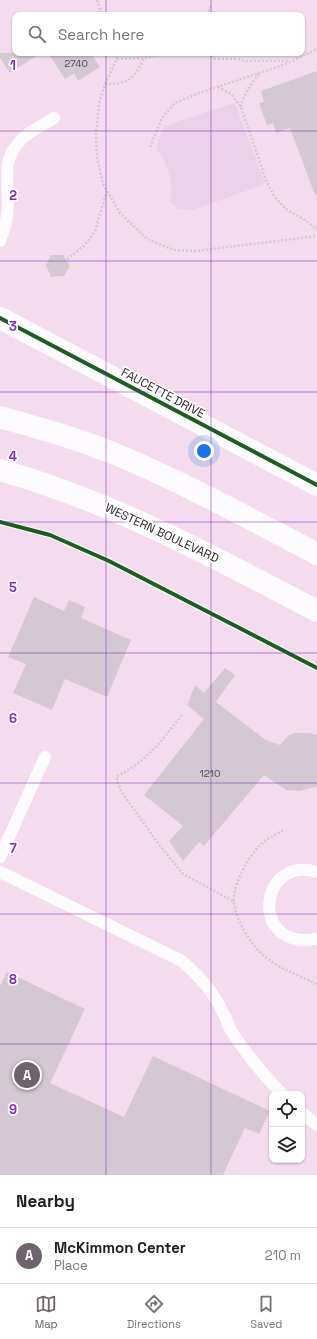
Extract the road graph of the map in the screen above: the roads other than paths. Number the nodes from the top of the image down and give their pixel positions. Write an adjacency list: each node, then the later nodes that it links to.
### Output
1 (54, 118): 2 (lane)
2 (0, 241)
3 (0, 318): 6 (main road, FAUCETTE DRIVE)
4 (0, 417): 7 (main road)
5 (0, 470): 8 (main road, WESTERN BOULEVARD)
6 (317, 485)
7 (317, 554)
8 (317, 611)
9 (45, 757): 10 (lane)
10 (0, 857)
11 (0, 872): 15 (lane)
12 (317, 872): 13 (lane)
13 (311, 940): 14 (lane)
14 (317, 949)
15 (279, 1091)
16 (305, 1115): 17 (lane)
17 (317, 1125)

